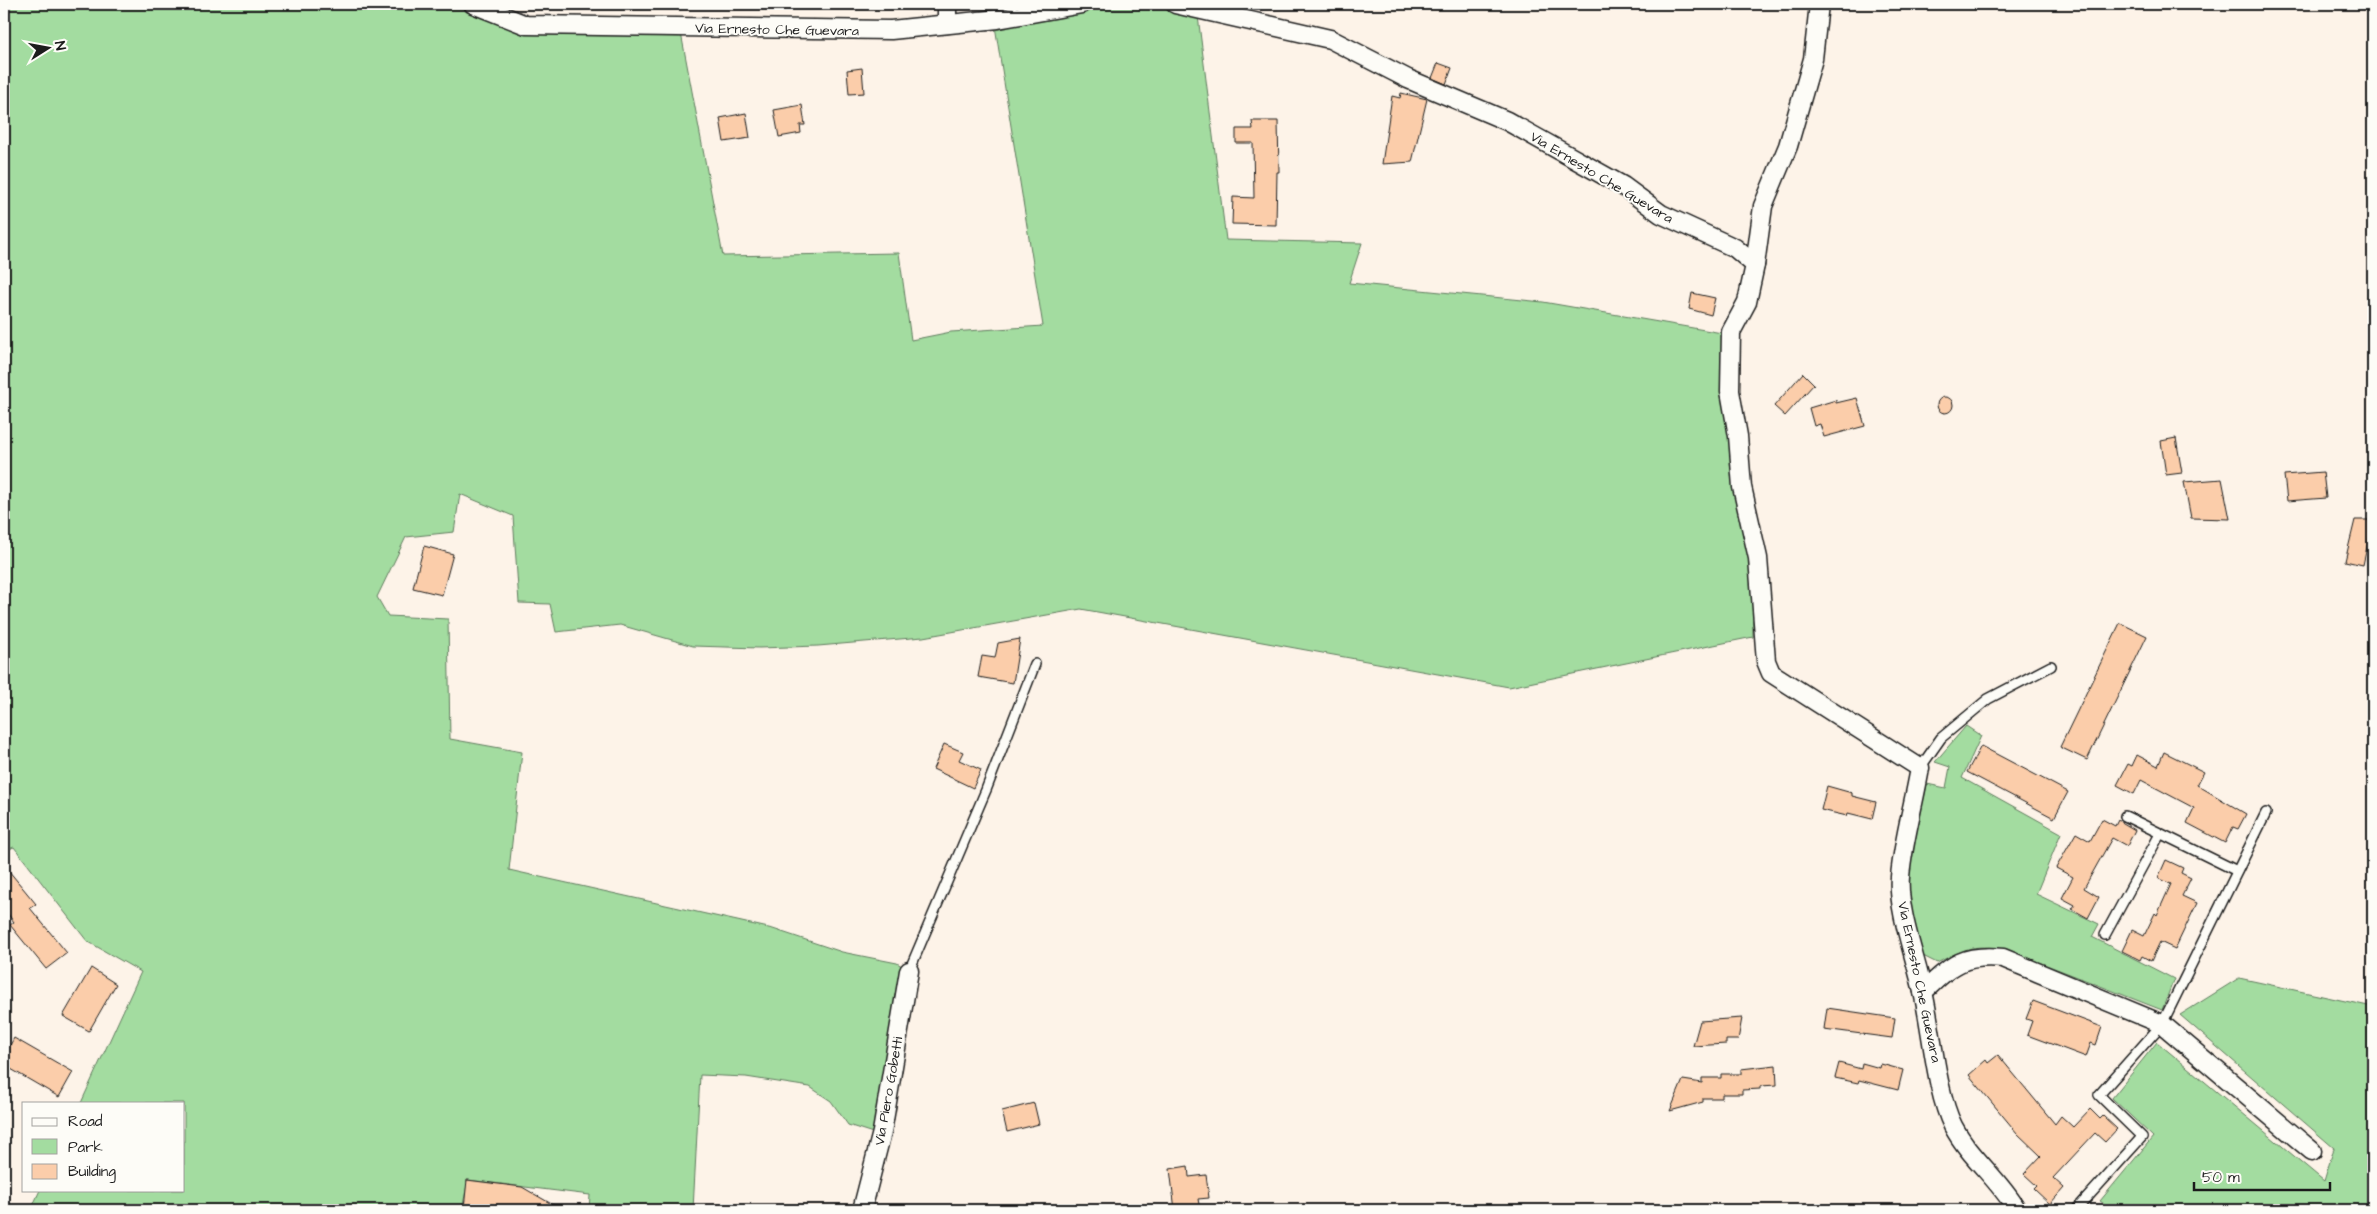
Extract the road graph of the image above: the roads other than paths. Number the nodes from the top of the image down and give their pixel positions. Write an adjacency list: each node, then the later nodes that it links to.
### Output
1 (473, 4): 6 (street, Via Ernesto Che Guevara)
2 (947, 4): 6 (street)
3 (1082, 4): 6 (street, Via Ernesto Che Guevara)
4 (1175, 4): 7 (street, Via Ernesto Che Guevara)
5 (1819, 4): 7 (street)
6 (947, 24)
7 (1755, 265): 10 (street)
8 (1035, 664): 16 (lane)
9 (2051, 666): 10 (lane)
10 (1920, 768): 17 (street, Via Ernesto Che Guevara)
11 (2266, 813): 14 (lane)
12 (2125, 816): 13 (lane)
13 (2160, 834): 14 (lane); 15 (lane)
14 (2237, 872): 18 (lane)
15 (2105, 935)
16 (909, 971): 20 (street, Via Piero Gobetti)
17 (1923, 992): 18 (street); 21 (street, Via Ernesto Che Guevara)
18 (2162, 1024): 19 (street); 22 (lane)
19 (2312, 1151)
20 (862, 1210)
21 (2017, 1210)
22 (2076, 1210)

